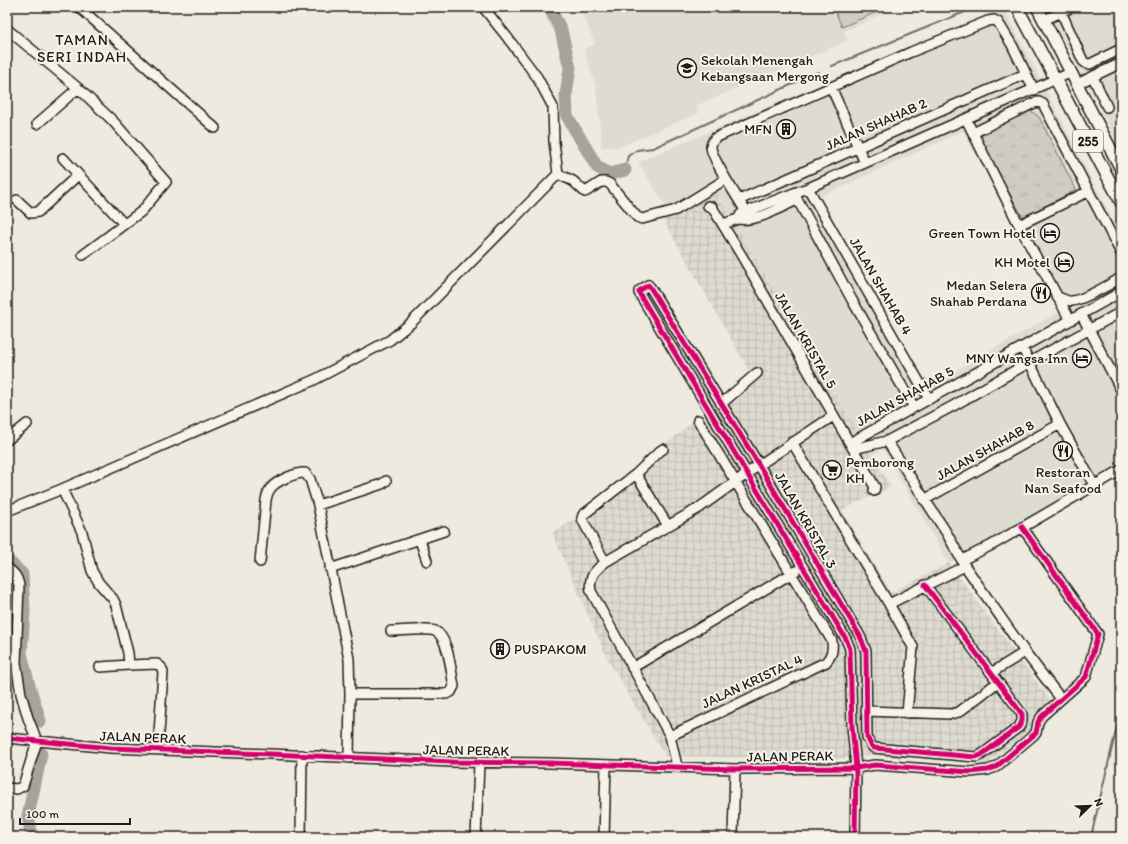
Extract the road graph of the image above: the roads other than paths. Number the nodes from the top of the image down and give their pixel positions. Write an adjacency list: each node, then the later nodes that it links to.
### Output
1 (79, 7): 22 (street)
2 (483, 7): 28 (street)
3 (1018, 7): 14 (main road, 255)
4 (1037, 7): 7 (main road, 255)
5 (1072, 7): 6 (street)
6 (1060, 10): 7 (street); 9 (street)
7 (1044, 20): 11 (main road, 255)
8 (7, 29): 17 (street)
9 (1121, 49)
10 (1121, 63): 13 (street)
11 (1070, 73): 14 (street); 15 (main road, 255)
12 (1025, 74): 16 (street); 18 (street); 24 (street, JALAN SHAHAB 2)
13 (1093, 77): 15 (street); 19 (street)
14 (1056, 80): 18 (street); 36 (main road, 255)
15 (1077, 84): 27 (main road, 255)
16 (831, 87): 24 (street); 30 (street)
17 (78, 88): 21 (street); 40 (street)
18 (1034, 90): 20 (street)
19 (1107, 107)
20 (966, 119): 23 (street); 26 (street)
21 (37, 124)
22 (215, 128)
23 (973, 133): 32 (street); 42 (street)
24 (858, 148): 26 (street); 35 (street, JALAN SHAHAB 2)
25 (63, 158): 29 (street)
26 (865, 163): 31 (street)
27 (1121, 169)
28 (558, 174): 30 (street); 75 (street)
29 (78, 175): 34 (street); 40 (street)
30 (726, 179): 35 (street)
31 (808, 188): 33 (street); 56 (street, JALAN SHAHAB 4)
32 (1089, 190): 42 (street); 43 (street)
33 (795, 196): 38 (street); 39 (street); 58 (street)
34 (17, 200)
35 (739, 200): 38 (street)
36 (1121, 202)
37 (708, 206): 41 (street, JALAN KRISTAL 5)
38 (746, 212): 39 (street)
39 (738, 218): 41 (street)
40 (124, 224): 44 (street)
41 (723, 224): 59 (street, JALAN KRISTAL 5)
42 (1019, 225): 47 (street)
43 (1121, 253)
44 (83, 255)
45 (1121, 278): 47 (street)
46 (1121, 292): 49 (street, JALAN SHAHAB 5)
47 (1057, 297): 50 (street)
48 (1121, 312): 51 (street)
49 (1081, 314): 50 (street, JALAN SHAHAB 5); 51 (street)
50 (1070, 320): 52 (street, JALAN SHAHAB 5)
51 (1089, 330): 53 (street); 55 (street)
52 (1022, 347): 53 (street); 56 (street, JALAN SHAHAB 5)
53 (1030, 362): 62 (street); 64 (street)
54 (757, 373): 57 (street)
55 (1121, 390)
56 (929, 398): 58 (street, JALAN SHAHAB 5)
57 (721, 404): 68 (street, JALAN KRISTAL 3); 71 (street, JALAN KRISTAL 3)
58 (914, 407): 66 (street, JALAN SHAHAB 5)
59 (833, 416): 65 (street); 66 (street, JALAN KRISTAL 5)
60 (698, 420): 73 (street)
61 (27, 424): 63 (street)
62 (1060, 424): 74 (street); 77 (street, JALAN SHAHAB 8)
63 (7, 440)
64 (887, 441): 66 (street); 77 (street)
65 (792, 442): 68 (street); 93 (street)
66 (851, 446): 76 (street, JALAN KRISTAL 5)
67 (663, 449): 70 (street)
68 (759, 464): 71 (street); 96 (street, JALAN KRISTAL 3)
69 (1121, 470): 74 (street)
70 (636, 474): 80 (street); 86 (street)
71 (747, 474): 73 (street); 88 (street)
72 (386, 482): 78 (street)
73 (736, 482): 80 (street); 91 (street)
74 (1094, 485): 81 (street)
75 (62, 489): 79 (street); 98 (street)
76 (874, 491)
77 (924, 500): 87 (street)
78 (318, 506): 85 (street); 90 (street)
79 (7, 511)
80 (668, 526): 86 (street)
81 (1022, 528): 87 (street); 104 (street)
82 (444, 532): 83 (street)
83 (420, 540): 84 (street); 90 (street)
84 (427, 561)
85 (260, 562)
86 (606, 562): 100 (street)
87 (964, 563): 92 (street); 97 (street)
88 (804, 566): 91 (street); 95 (street)
89 (7, 568): 109 (street)
90 (330, 569): 103 (street)
91 (792, 574): 100 (street); 107 (street, JALAN KRISTAL 4)
92 (926, 585): 93 (street); 101 (street)
93 (889, 604): 106 (street)
94 (391, 631): 103 (street)
95 (850, 649): 96 (street); 117 (street)
96 (865, 649): 105 (street)
97 (1025, 652): 101 (street); 104 (street)
98 (129, 665): 99 (street); 110 (street)
99 (100, 667)
100 (632, 668): 107 (street)
101 (991, 673): 102 (street)
102 (998, 682): 106 (street); 112 (street)
103 (350, 694): 113 (street)
104 (1061, 699): 119 (street, JALAN PERAK)
105 (866, 711): 106 (street); 112 (street)
106 (907, 713)
107 (670, 736): 116 (street)
108 (7, 738): 109 (street, JALAN PERAK)
109 (37, 741): 110 (street, JALAN PERAK); 120 (street)
110 (158, 749): 111 (street, JALAN PERAK)
111 (302, 755): 113 (street, JALAN PERAK); 121 (street)
112 (976, 757): 119 (street)
113 (349, 758): 114 (street, JALAN PERAK)
114 (478, 762): 115 (street, JALAN PERAK); 122 (street)
115 (606, 765): 116 (street, JALAN PERAK); 123 (street)
116 (678, 766): 118 (street, JALAN PERAK)
117 (856, 768): 118 (street, JALAN PERAK); 119 (street, JALAN PERAK); 125 (street)
118 (735, 769): 124 (street)
119 (970, 772)
120 (7, 788)
121 (301, 837)
122 (476, 837)
123 (604, 837)
124 (732, 837)
125 (854, 837)

